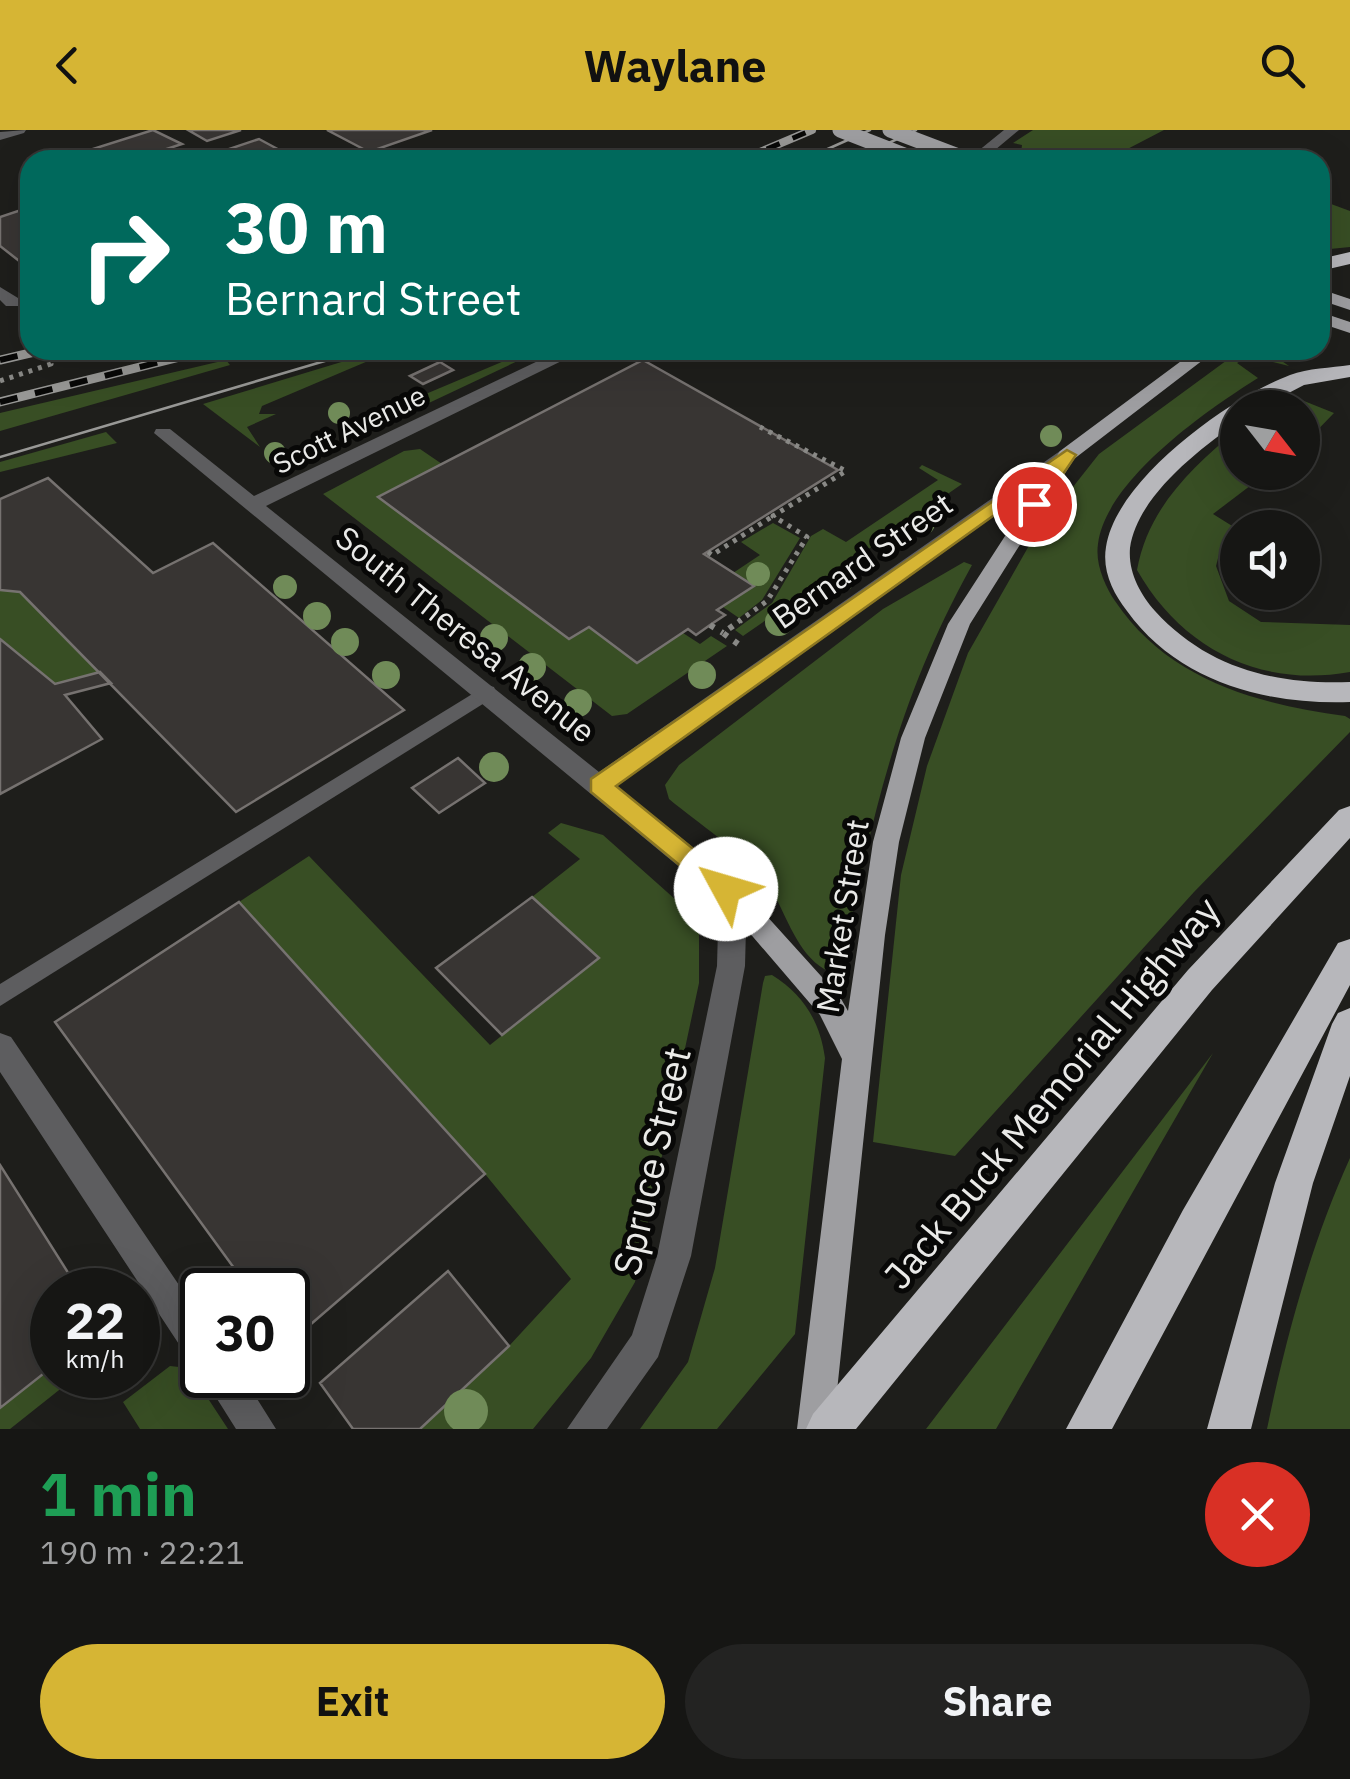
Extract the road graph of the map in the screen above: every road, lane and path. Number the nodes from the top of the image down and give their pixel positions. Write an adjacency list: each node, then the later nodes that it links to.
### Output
1 (19, 130): 5 (street)
2 (840, 130): 6 (main road, bridge)
3 (890, 130): 7 (main road, bridge)
4 (1012, 130): 8 (street)
5 (0, 136)
6 (891, 150)
7 (945, 150)
8 (985, 150)
9 (50, 360): 13 (path)
10 (554, 360): 19 (street, Scott Avenue)
11 (1195, 360): 18 (main road, Bernard Street)
12 (1350, 371): 14 (highway)
13 (0, 380)
14 (1271, 390)
15 (1220, 426): 26 (highway)
16 (760, 427): 20 (path)
17 (163, 433): 19 (street, South Theresa Avenue)
18 (1067, 455): 27 (street, Bernard Street); 34 (main road, Market Street)
19 (254, 504): 25 (street, South Theresa Avenue)
20 (773, 516): 21 (path); 23 (path)
21 (708, 552)
22 (710, 625): 23 (path)
23 (723, 633): 24 (path)
24 (738, 644)
25 (487, 692): 27 (street, South Theresa Avenue); 31 (lane)
26 (1350, 692)
27 (600, 786): 29 (street, South Theresa Avenue)
28 (1350, 818): 40 (highway, Jack Buck Memorial Highway)
29 (726, 889): 34 (main road); 38 (street, Spruce Street)
30 (1350, 953): 41 (highway)
31 (0, 996)
32 (1350, 1024): 42 (highway)
33 (0, 1046): 35 (street)
34 (856, 1057): 39 (main road, Market Street)
35 (180, 1316)
36 (236, 1398): 37 (street)
37 (258, 1429)
38 (584, 1429)
39 (815, 1429)
40 (828, 1429)
41 (1088, 1429)
42 (1229, 1429)

